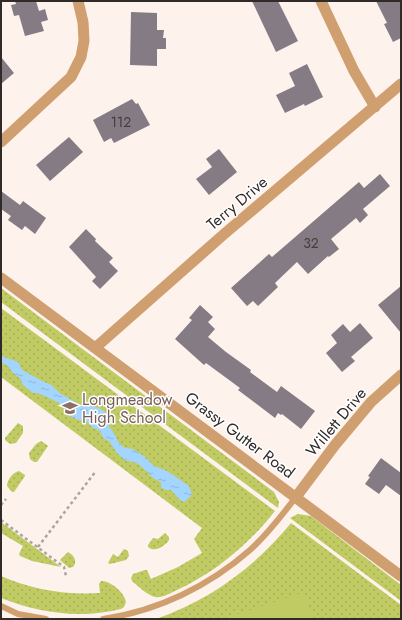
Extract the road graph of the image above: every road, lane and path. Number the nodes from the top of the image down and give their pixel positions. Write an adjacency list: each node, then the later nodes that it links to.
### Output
1 (78, 1): 5 (street)
2 (321, 1): 4 (street)
3 (401, 84): 4 (street, Terry Drive)
4 (375, 107): 7 (street, Terry Drive)
5 (1, 142)
6 (1, 278): 7 (street, Grassy Gutter Road)
7 (95, 348): 10 (street, Grassy Gutter Road)
8 (401, 375): 10 (street, Willett Drive)
9 (96, 471): 14 (path)
10 (296, 497): 16 (street, Grassy Gutter Road); 19 (lane, Willett Drive)
11 (6, 498): 12 (path)
12 (1, 505)
13 (1, 520): 14 (path)
14 (38, 547): 15 (path)
15 (66, 576)
16 (401, 576)
17 (1, 606): 18 (lane)
18 (46, 619)
19 (104, 619)

